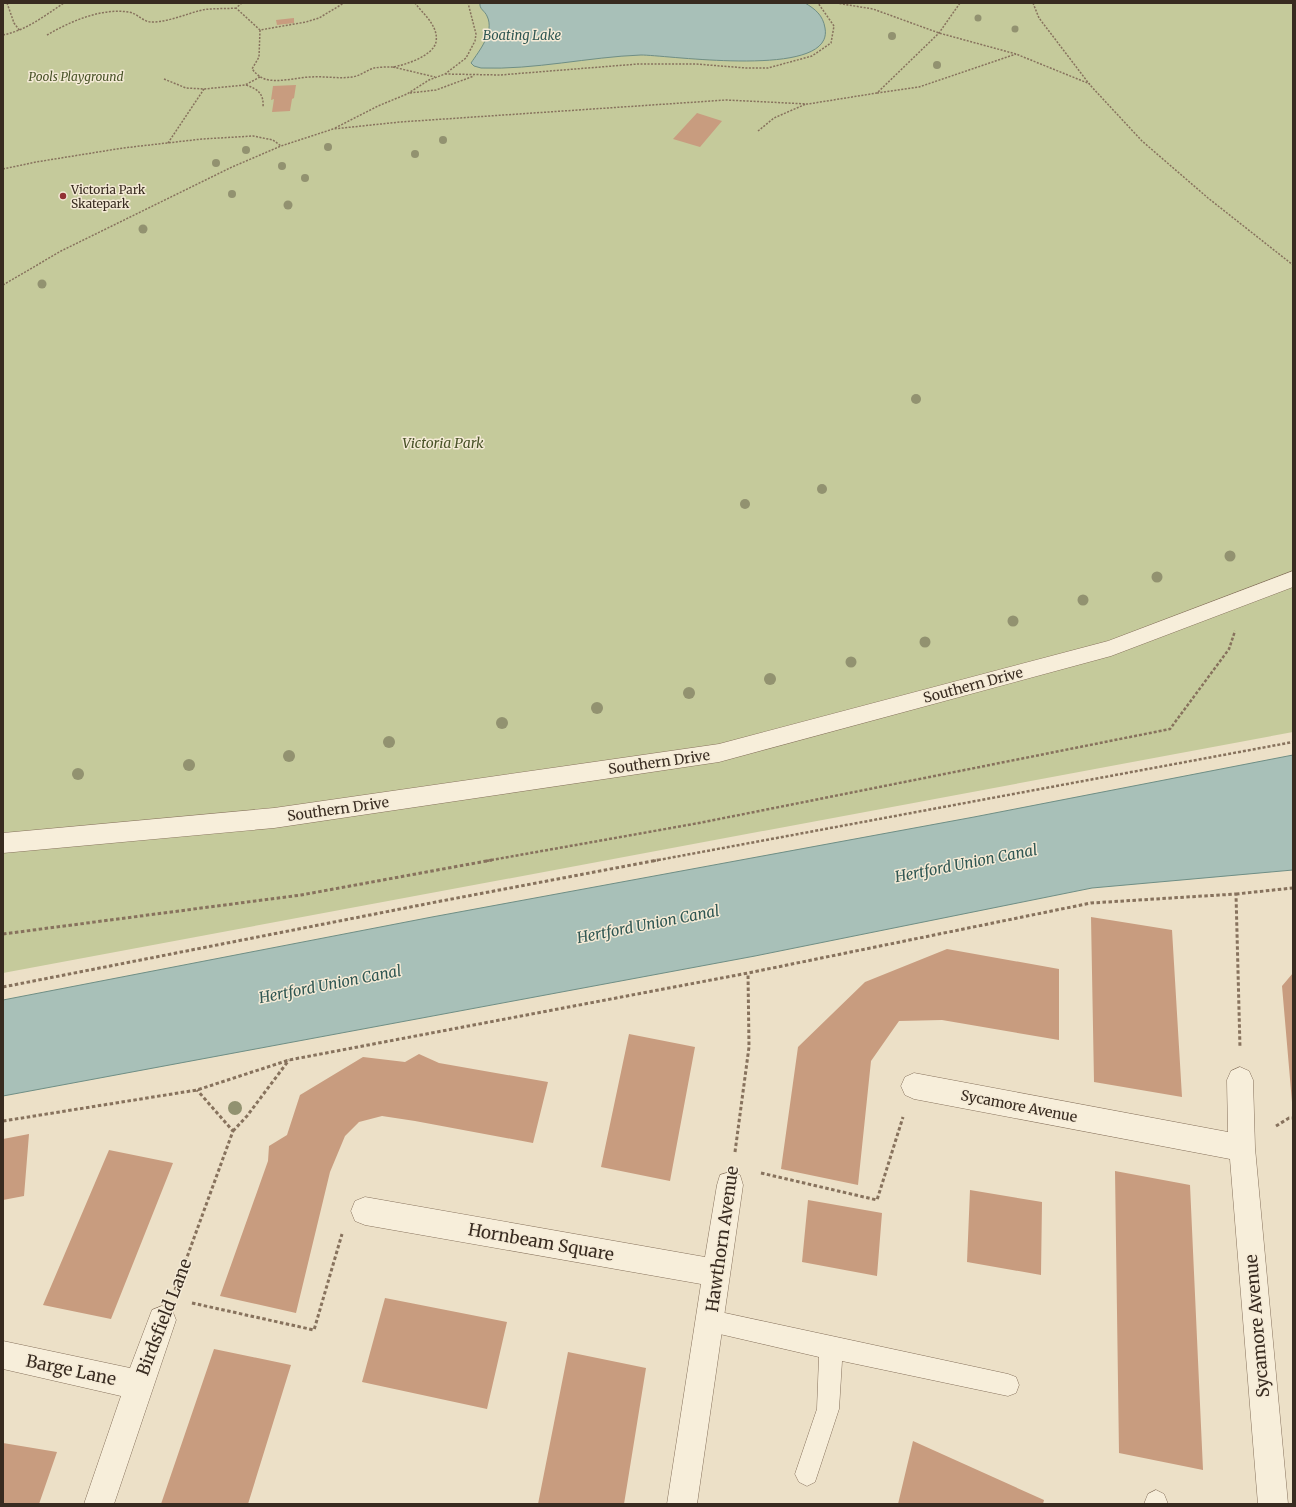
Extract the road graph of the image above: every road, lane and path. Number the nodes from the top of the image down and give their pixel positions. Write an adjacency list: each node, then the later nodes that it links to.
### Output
1 (7, 3): 13 (path)
2 (64, 3): 13 (path)
3 (242, 3): 11 (path)
4 (344, 3): 12 (path)
5 (415, 3): 18 (path)
6 (468, 3): 19 (path)
7 (818, 3): 20 (path)
8 (836, 3): 14 (path)
9 (960, 3): 14 (path)
10 (1033, 3): 25 (path)
11 (236, 8): 12 (path); 16 (path)
12 (260, 30): 21 (path)
13 (20, 31): 15 (path)
14 (939, 33): 17 (path); 27 (path)
15 (3, 35)
16 (47, 36)
17 (1016, 54): 25 (path); 27 (path)
18 (390, 67): 21 (path); 22 (path)
19 (445, 74): 20 (path); 22 (path)
20 (476, 75): 28 (path)
21 (260, 77): 24 (path)
22 (436, 77): 28 (path)
23 (164, 79): 26 (path)
24 (246, 85): 26 (path); 30 (path)
25 (1090, 85): 36 (path)
26 (204, 89): 33 (path)
27 (877, 93): 29 (path)
28 (407, 94): 31 (path)
29 (808, 104): 31 (path); 32 (path)
30 (263, 107)
31 (333, 129): 34 (path)
32 (758, 131)
33 (168, 143): 34 (path); 35 (path)
34 (281, 146): 37 (path)
35 (3, 169)
36 (1293, 265)
37 (3, 285)
38 (1293, 579): 39 (street, Southern Drive)
39 (1246, 596): 41 (street, Southern Drive); 44 (path)
40 (1293, 742): 46 (path)
41 (3, 842)
42 (1293, 888): 43 (path)
43 (1236, 894): 45 (path); 48 (path)
44 (3, 934)
45 (748, 973): 47 (path); 54 (path, Hawthorn Avenue)
46 (3, 987)
47 (289, 1060): 50 (path); 52 (path, Birdsfield Lane)
48 (1240, 1080): 53 (street, Sycamore Avenue)
49 (914, 1086): 53 (street, Sycamore Avenue); 54 (path)
50 (197, 1090): 51 (path); 52 (path)
51 (3, 1121)
52 (233, 1131): 57 (path, Birdsfield Lane)
53 (1242, 1148): 66 (street, Sycamore Avenue)
54 (732, 1175): 56 (street, Hawthorn Avenue)
55 (365, 1211): 56 (street, Hornbeam Square); 57 (path)
56 (716, 1274): 58 (street, Hawthorn Avenue)
57 (167, 1310): 61 (street, Birdsfield Lane)
58 (711, 1321): 59 (lane); 65 (street, Hawthorn Avenue)
59 (831, 1348): 62 (lane); 63 (lane)
60 (3, 1354): 61 (street, Barge Lane)
61 (139, 1385): 64 (street, Birdsfield Lane)
62 (1008, 1385)
63 (807, 1474)
64 (100, 1504)
65 (682, 1504)
66 (1273, 1504)

